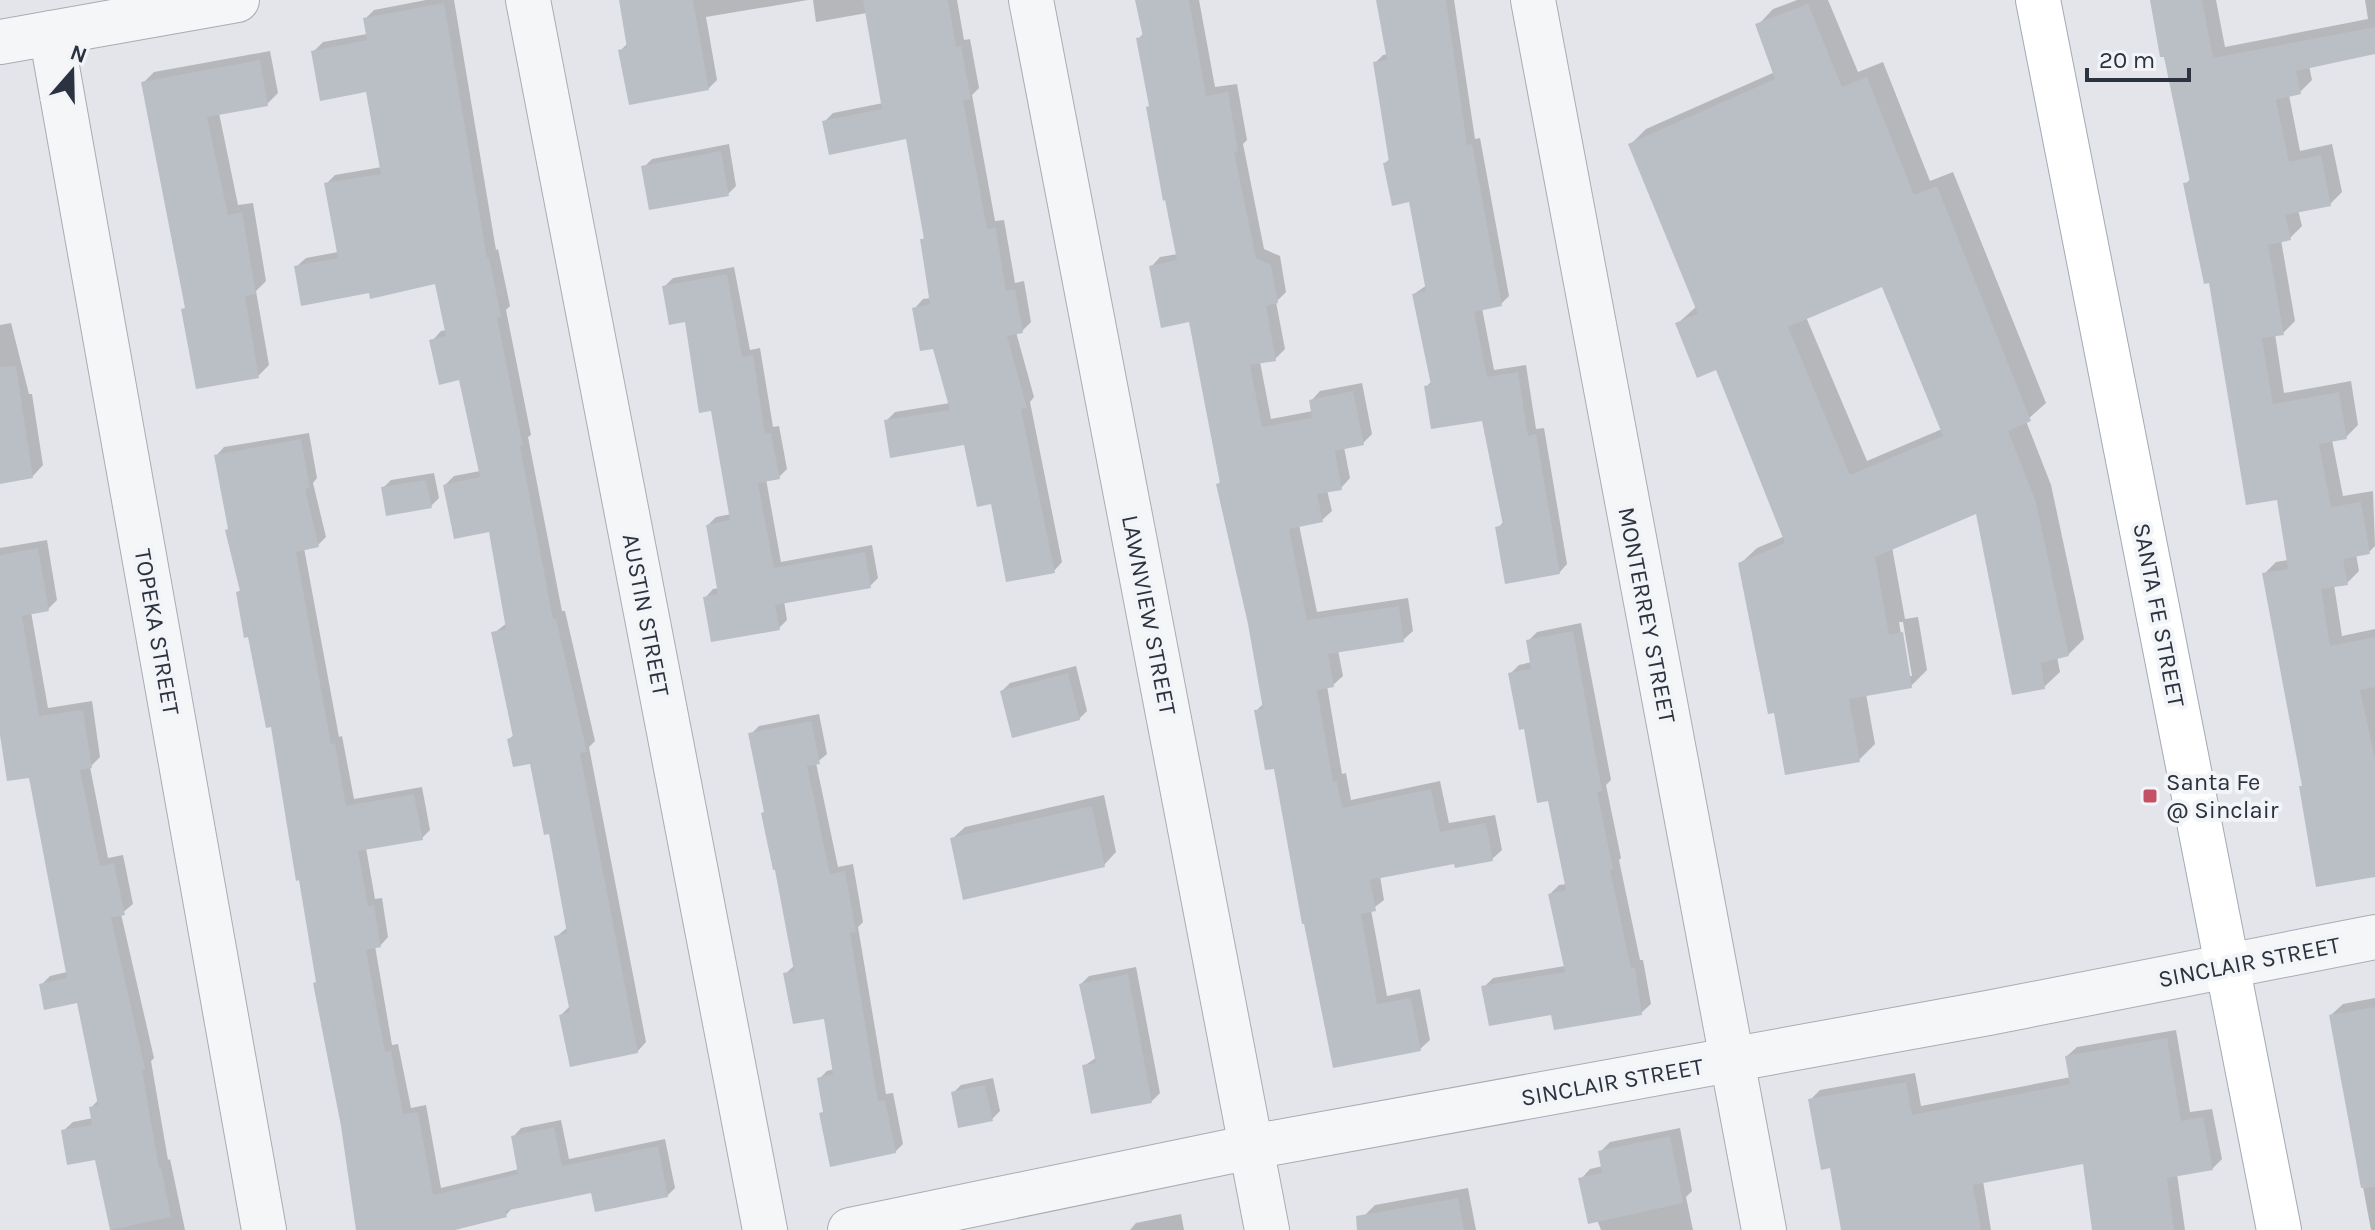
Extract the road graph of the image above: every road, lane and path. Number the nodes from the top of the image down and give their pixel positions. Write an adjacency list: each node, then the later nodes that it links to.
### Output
1 (237, 0): 6 (street)
2 (528, 0): 13 (street, AUSTIN STREET)
3 (1031, 0): 11 (street, LAWNVIEW STREET)
4 (1533, 0): 10 (street, MONTERREY STREET)
5 (2038, 0): 9 (main road, SANTA FE STREET)
6 (51, 33): 7 (street); 12 (street, TOPEKA STREET)
7 (0, 42)
8 (2375, 937): 9 (street, SINCLAIR STREET)
9 (2229, 966): 10 (street, SINCLAIR STREET); 17 (main road, SANTA FE STREET)
10 (1730, 1060): 11 (street, SINCLAIR STREET); 16 (street, MONTERREY STREET)
11 (1251, 1147): 14 (street, SINCLAIR STREET); 15 (street, LAWNVIEW STREET)
12 (264, 1230)
13 (765, 1230)
14 (850, 1230)
15 (1267, 1230)
16 (1764, 1230)
17 (2279, 1230)

